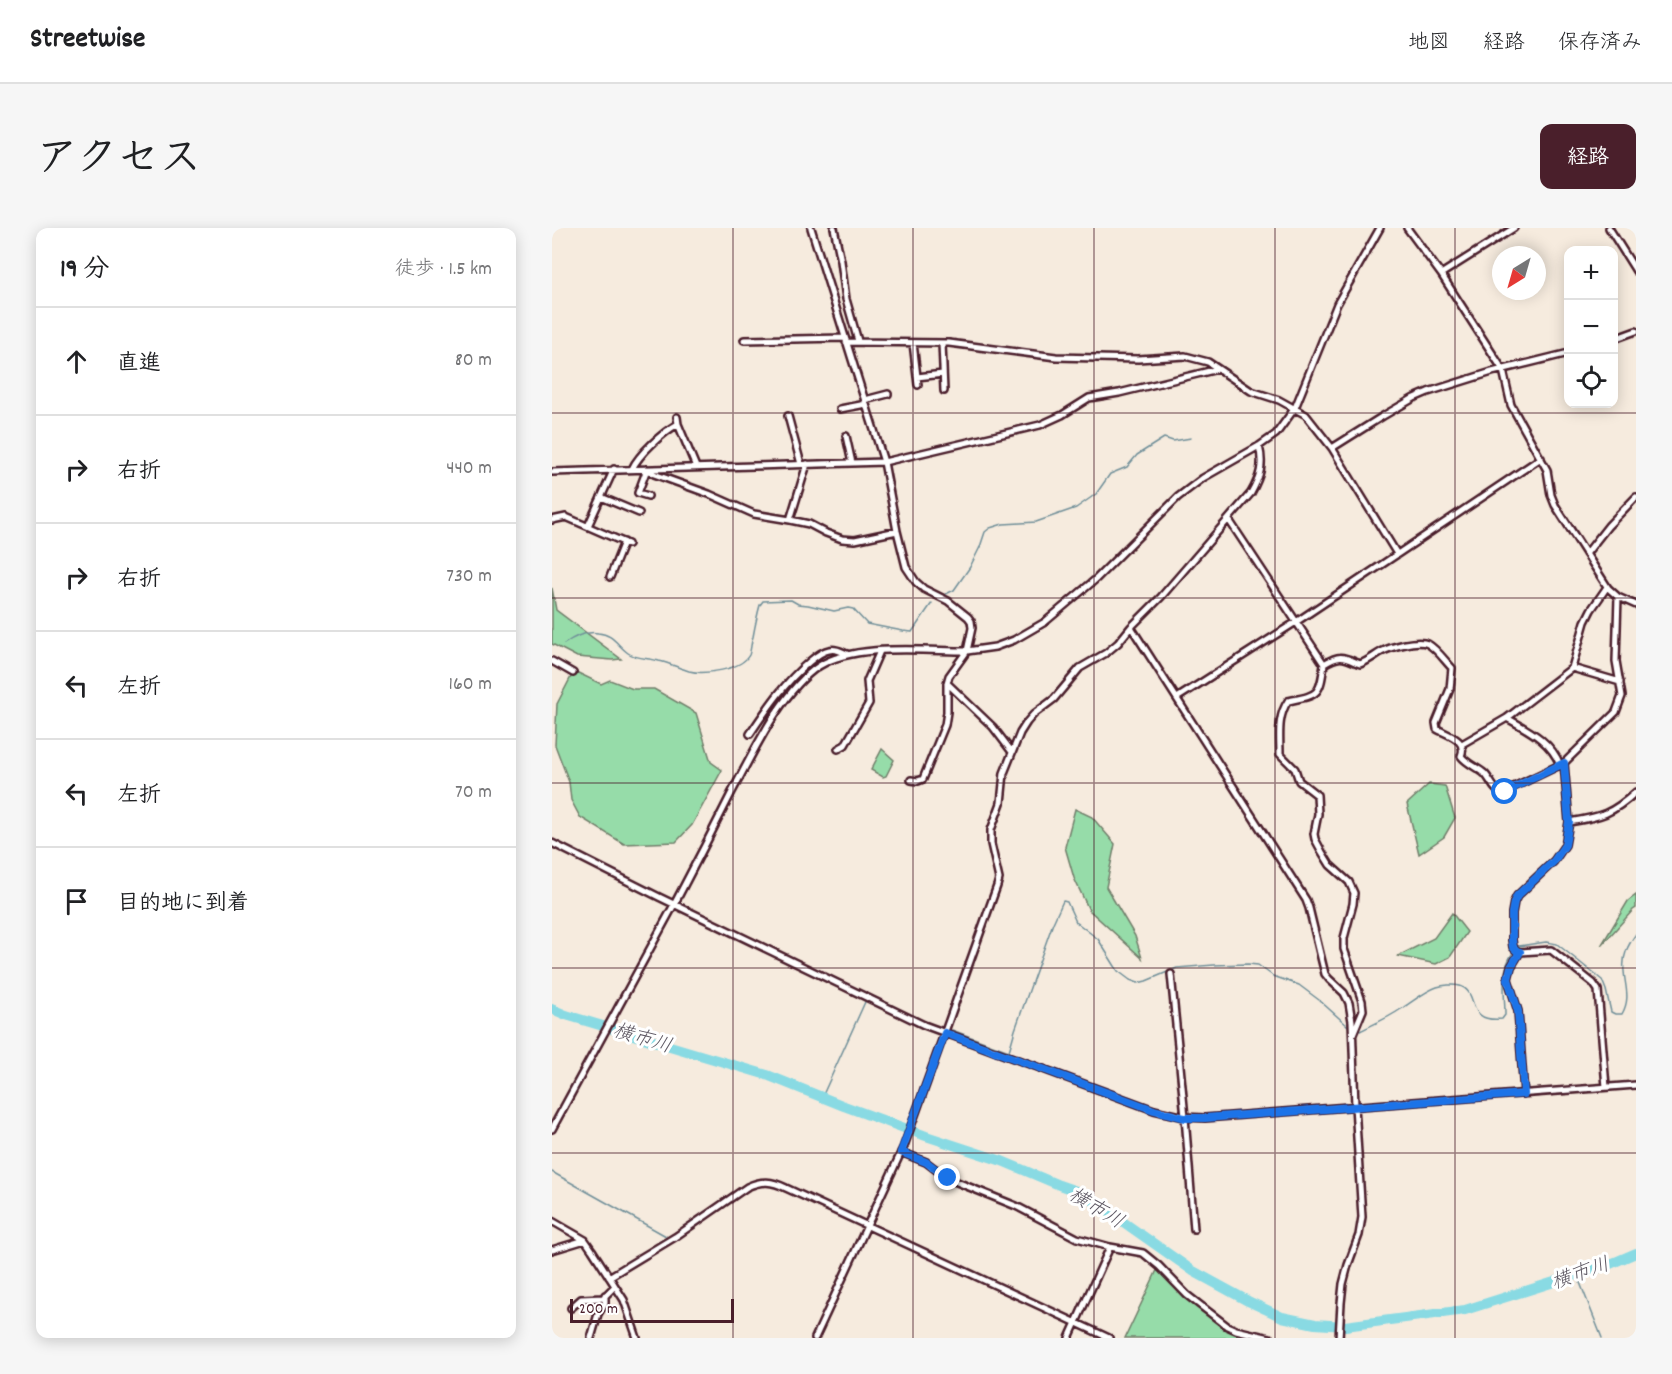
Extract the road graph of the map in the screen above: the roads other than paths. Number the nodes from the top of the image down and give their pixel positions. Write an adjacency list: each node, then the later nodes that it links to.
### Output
1 (811, 228): 12 (street)
2 (834, 228): 13 (street)
3 (1380, 228): 25 (street)
4 (1407, 228): 8 (street)
5 (1514, 228): 8 (street)
6 (1609, 228): 7 (street)
7 (1636, 271)
8 (1441, 274): 18 (street)
9 (1636, 331): 10 (street)
10 (1618, 338)
11 (744, 340): 12 (street)
12 (846, 340): 13 (street); 24 (street)
13 (858, 341): 15 (street)
14 (942, 343): 15 (street); 17 (street); 19 (street)
15 (913, 344): 20 (street)
16 (1565, 354): 18 (street)
17 (1218, 369): 25 (street); 34 (street)
18 (1502, 369): 32 (street); 33 (street)
19 (943, 374): 20 (street); 22 (street)
20 (917, 376): 21 (street)
21 (918, 386)
22 (944, 391)
23 (888, 394): 24 (street)
24 (865, 402): 26 (street); 34 (street)
25 (1294, 408): 31 (street); 32 (street)
26 (840, 409)
27 (788, 416): 36 (street)
28 (677, 417): 29 (street)
29 (678, 424): 37 (street); 39 (street)
30 (846, 436): 35 (street)
31 (1259, 446): 48 (street); 60 (street)
32 (1332, 448): 51 (street)
33 (1541, 458): 51 (street); 52 (street)
34 (884, 462): 35 (street); 50 (street)
35 (852, 463): 36 (street)
36 (804, 464): 37 (street); 46 (street)
37 (696, 467): 40 (street)
38 (614, 469): 39 (street); 41 (street); 44 (street)
39 (632, 469): 40 (street)
40 (647, 469): 42 (street); 46 (street)
41 (552, 472)
42 (648, 496)
43 (1636, 497): 52 (street)
44 (601, 498): 45 (street); 49 (street)
45 (639, 513)
46 (790, 519): 50 (street)
47 (552, 520): 49 (street)
48 (1229, 520): 57 (street); 58 (street)
49 (588, 526): 53 (street)
50 (897, 531): 60 (street)
51 (1397, 554): 57 (street)
52 (1587, 554): 54 (street)
53 (610, 577)
54 (1607, 587): 55 (street); 64 (street)
55 (1618, 597): 56 (street); 66 (street)
56 (1636, 604)
57 (1296, 622): 63 (street); 68 (street)
58 (1131, 627): 68 (street); 73 (street)
59 (880, 651): 60 (street); 61 (street); 72 (street)
60 (967, 651): 67 (street)
61 (847, 654): 70 (street); 79 (street)
62 (552, 661): 65 (street)
63 (1324, 664): 71 (street); 83 (street)
64 (1572, 668): 66 (street); 69 (street)
65 (573, 674)
66 (1620, 682): 74 (street)
67 (947, 683): 73 (street); 75 (street)
68 (1177, 698): 83 (street)
69 (1507, 718): 71 (street); 74 (street)
70 (750, 734)
71 (1462, 744): 74 (street)
72 (838, 749)
73 (1012, 752): 82 (street)
74 (1562, 764): 77 (street)
75 (911, 780)
76 (1636, 792): 77 (street)
77 (1569, 822): 80 (street)
78 (552, 843): 79 (street)
79 (674, 904): 82 (street); 89 (street)
80 (1520, 952): 85 (street); 86 (street)
81 (1171, 974): 88 (street)
82 (945, 1033): 88 (street); 90 (street)
83 (1352, 1036): 87 (street)
84 (1636, 1085): 85 (street)
85 (1606, 1087): 86 (street)
86 (1524, 1094): 87 (street)
87 (1354, 1106): 88 (street); 108 (street)
88 (1185, 1118): 93 (street)
89 (552, 1129)
90 (902, 1149): 92 (street); 95 (street)
91 (552, 1221): 94 (street)
92 (866, 1225): 97 (street); 101 (street); 104 (street)
93 (1194, 1229)
94 (585, 1240): 96 (street); 97 (street)
95 (1110, 1247): 101 (street); 107 (street)
96 (552, 1250)
97 (609, 1277): 98 (street)
98 (615, 1286): 99 (street); 103 (street)
99 (605, 1295): 100 (street); 102 (street)
100 (571, 1308)
101 (1076, 1322): 105 (street); 106 (street)
102 (591, 1338)
103 (637, 1338)
104 (814, 1338)
105 (1069, 1338)
106 (1109, 1338)
107 (1270, 1338)
108 (1339, 1338)

